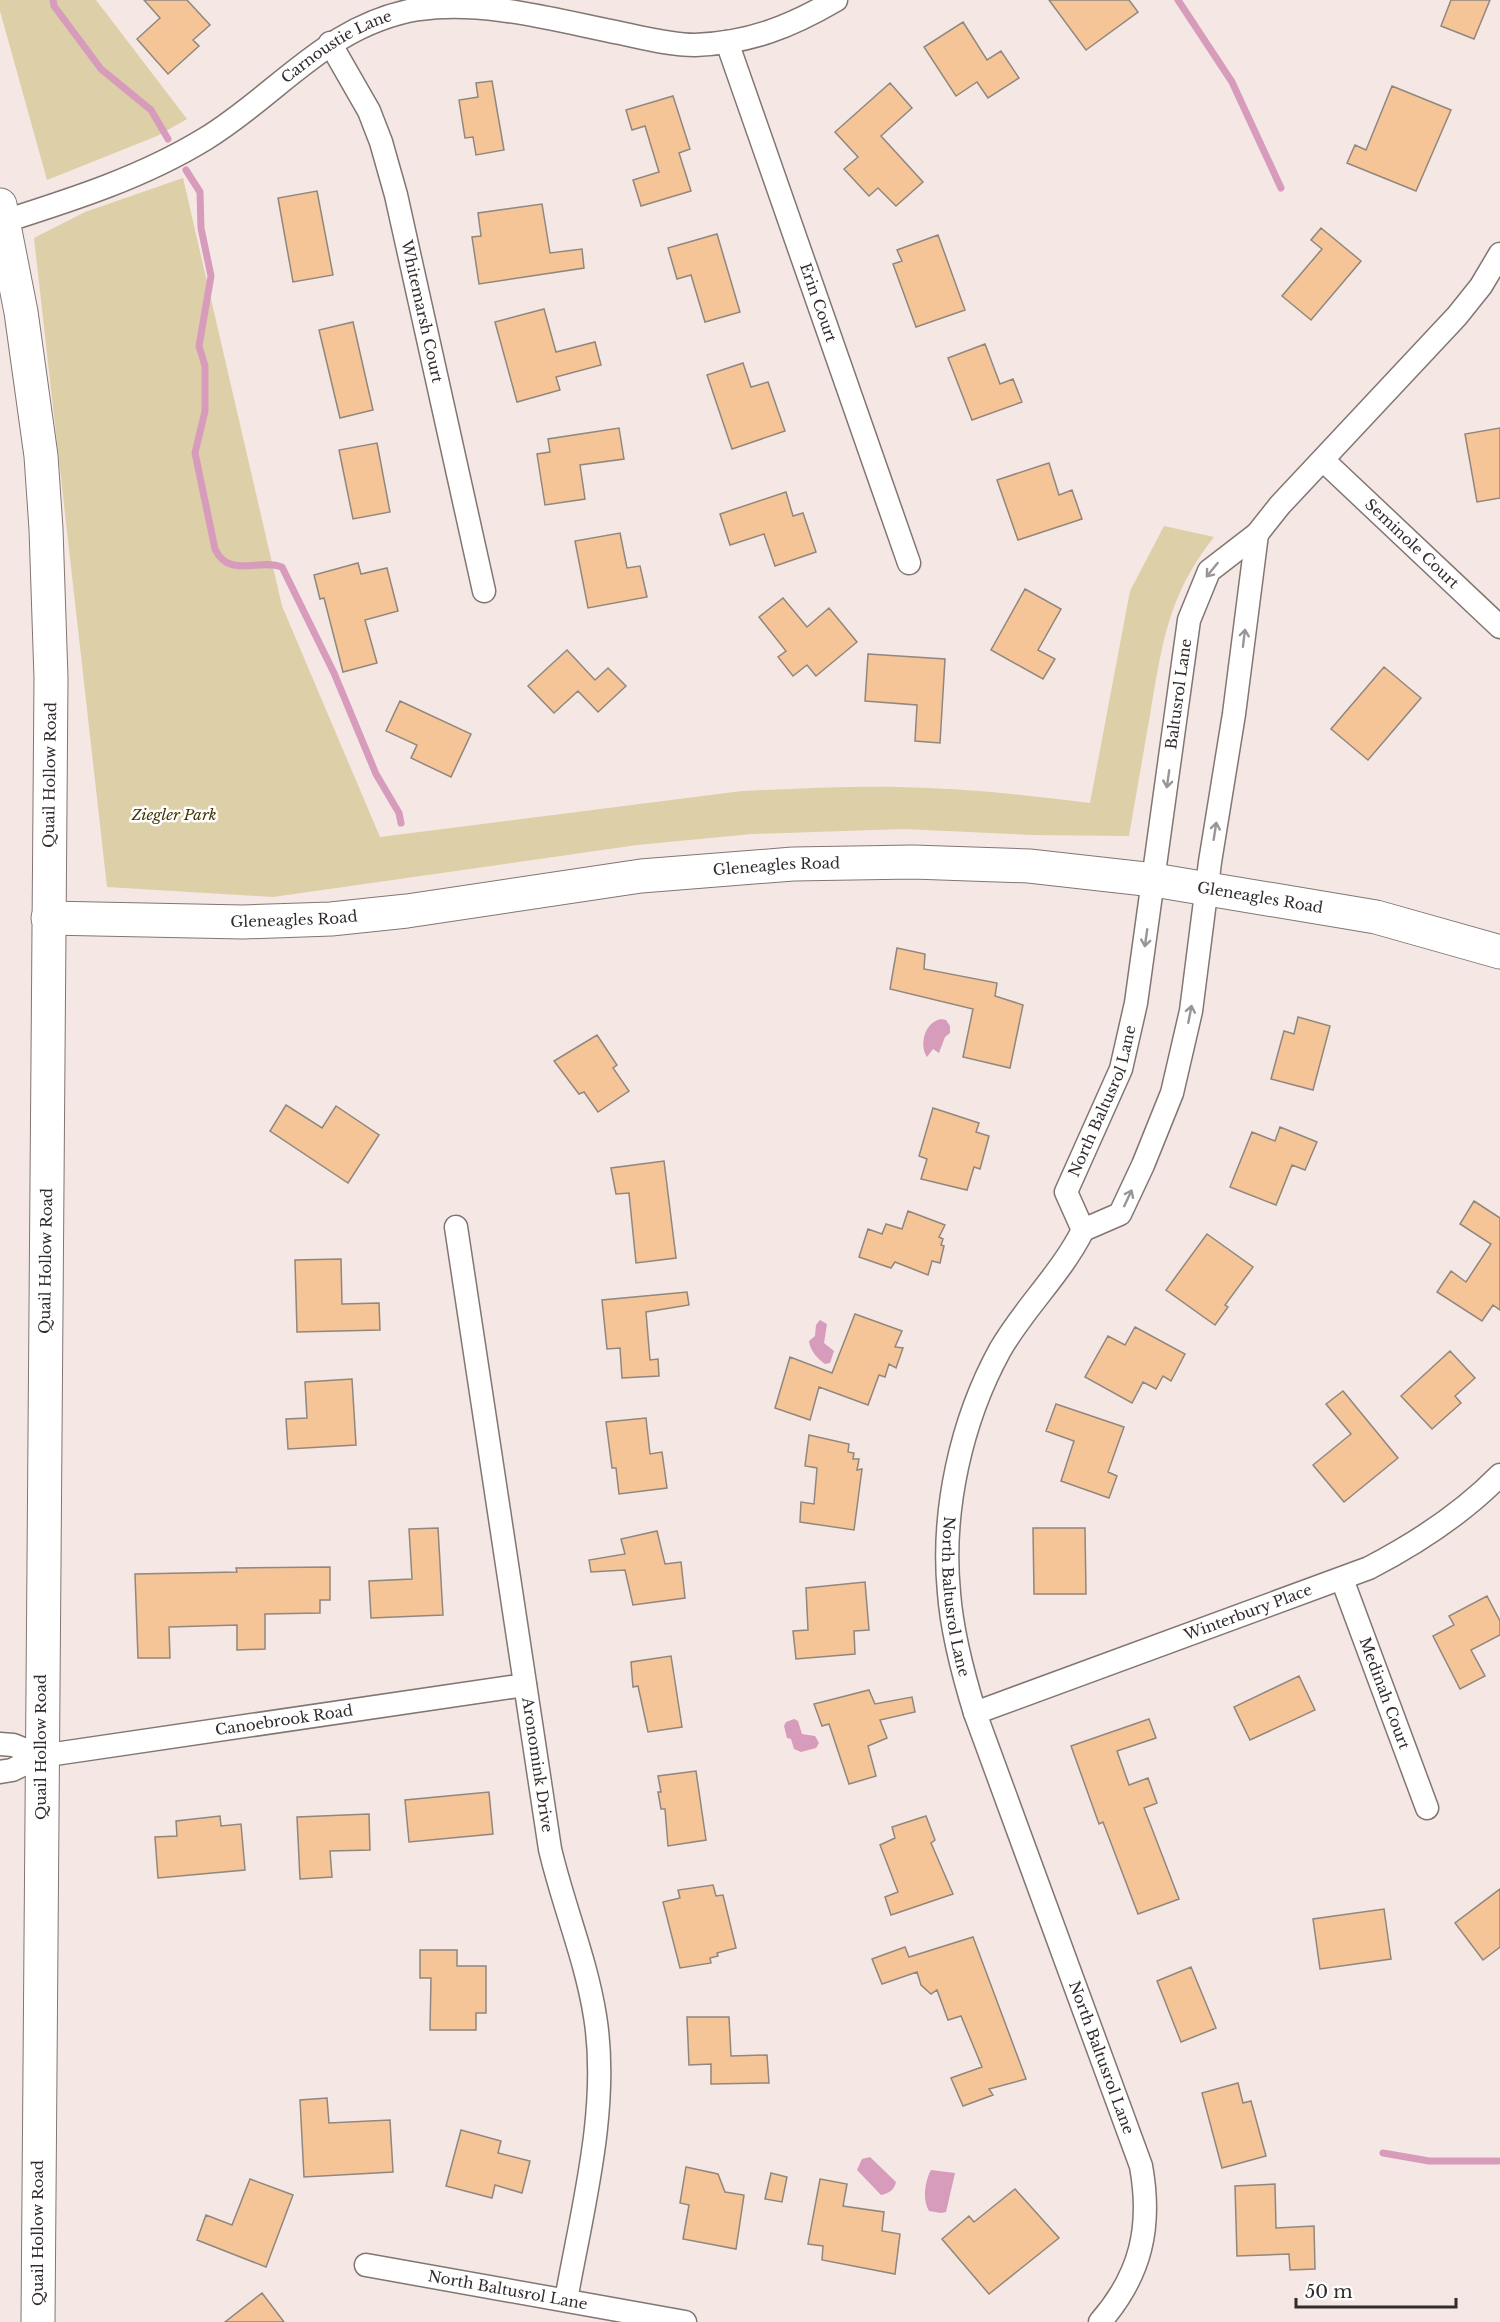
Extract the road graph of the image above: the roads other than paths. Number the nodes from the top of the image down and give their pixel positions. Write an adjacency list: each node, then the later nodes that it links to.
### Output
1 (836, 0): 2 (street, Carnoustie Lane)
2 (727, 42): 3 (street, Carnoustie Lane); 8 (street, Erin Court)
3 (330, 44): 4 (street, Carnoustie Lane); 9 (street, Whitemarsh Court)
4 (2, 213): 13 (main road, Quail Hollow Road)
5 (1500, 254): 6 (street, Baltusrol Lane)
6 (1323, 460): 7 (street, Baltusrol Lane); 10 (street, Seminole Court)
7 (1257, 534): 11 (street, Baltusrol Lane, one-way to 11); 12 (street, one-way to 7)
8 (909, 564)
9 (484, 591)
10 (1500, 627)
11 (1154, 880): 12 (main road, Gleneagles Road); 13 (main road, Gleneagles Road); 16 (street, North Baltusrol Lane, one-way to 16)
12 (1207, 889): 14 (main road, Gleneagles Road); 16 (street, one-way to 12)
13 (48, 918): 22 (main road, Quail Hollow Road)
14 (1500, 952)
15 (456, 1227): 19 (street, Aronomink Drive)
16 (1083, 1230): 20 (street, North Baltusrol Lane)
17 (1500, 1475): 18 (street, Winterbury Place)
18 (1342, 1579): 20 (street, Winterbury Place); 24 (street, Medinah Court)
19 (525, 1685): 22 (street, Canoebrook Road); 26 (street, Aronomink Drive)
20 (975, 1713): 29 (street, North Baltusrol Lane)
21 (0, 1744): 22 (street, Canoebrook Road)
22 (41, 1756): 23 (street, Canoebrook Road); 27 (main road, Quail Hollow Road)
23 (0, 1772)
24 (1426, 1808)
25 (366, 2265): 26 (street, North Baltusrol Lane)
26 (566, 2300): 28 (street, North Baltusrol Lane)
27 (38, 2322)
28 (685, 2322)
29 (1100, 2322)

